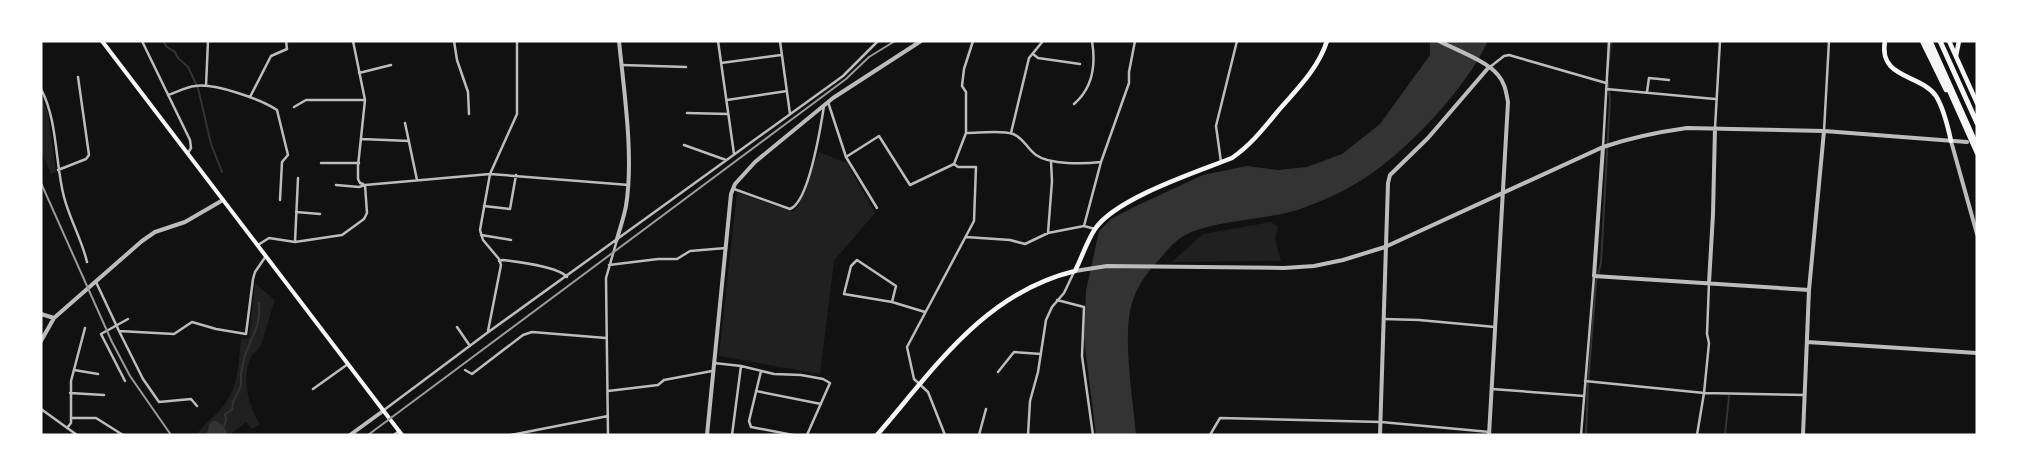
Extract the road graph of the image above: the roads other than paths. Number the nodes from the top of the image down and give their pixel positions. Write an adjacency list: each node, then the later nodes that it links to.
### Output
1 (102, 41): 75 (main road)
2 (142, 41): 47 (street)
3 (208, 41): 42 (street)
4 (286, 41): 48 (street)
5 (353, 41): 38 (street)
6 (454, 41): 57 (street)
7 (517, 41): 86 (street)
8 (619, 41): 35 (street)
9 (718, 41): 32 (street)
10 (780, 41): 30 (street)
11 (878, 41): 59 (street)
12 (921, 41): 53 (street)
13 (973, 41): 64 (street)
14 (1042, 41): 29 (street)
15 (1092, 41): 54 (street)
16 (1135, 41): 80 (street)
17 (1237, 41): 81 (street)
18 (1328, 41): 81 (main road)
19 (1439, 41): 37 (street)
20 (1609, 41): 41 (street)
21 (1720, 41): 49 (street)
22 (1829, 41): 63 (street)
23 (1886, 41): 69 (main road)
24 (1922, 41): 66 (main road)
25 (1929, 41): 66 (main road); 72 (highway)
26 (1940, 41): 61 (highway)
27 (1948, 41): 31 (main road)
28 (1959, 41): 31 (main road)
29 (1033, 54): 33 (street); 65 (street)
30 (782, 55): 32 (street); 45 (street)
31 (1956, 56): 52 (main road)
32 (721, 63): 51 (street)
33 (1080, 64)
34 (391, 65): 38 (street)
35 (622, 65): 36 (street); 92 (street)
36 (686, 67)
37 (1489, 67): 41 (street); 94 (street); 112 (street)
38 (360, 73): 50 (street)
39 (78, 77): 85 (street)
40 (1670, 80): 46 (street)
41 (1606, 83): 43 (street)
42 (206, 86): 47 (street); 48 (street)
43 (1606, 88): 46 (street); 73 (street)
44 (41, 89): 85 (street)
45 (787, 91): 51 (street); 59 (street)
46 (1647, 92): 49 (street)
47 (168, 94): 75 (street)
48 (250, 98): 96 (street)
49 (1715, 99): 62 (street)
50 (365, 100): 55 (street); 67 (street)
51 (726, 100): 58 (street)
52 (1977, 103)
53 (826, 104): 77 (street); 93 (street); 93 (street)
54 (1074, 104)
55 (294, 107)
56 (687, 113): 58 (street)
57 (469, 114)
58 (728, 114): 76 (street)
59 (790, 114): 76 (street)
60 (405, 123): 68 (street)
61 (1977, 123)
62 (1715, 128): 63 (street); 73 (street); 121 (street)
63 (1824, 131): 69 (street); 122 (street)
64 (966, 132): 65 (street); 84 (street)
65 (1011, 133): 79 (street)
66 (1968, 134): 74 (main road)
67 (362, 139): 68 (street); 83 (street)
68 (409, 141): 89 (street)
69 (1951, 141): 70 (street); 104 (street)
70 (1967, 142)
71 (684, 145): 78 (street)
72 (1977, 146)
73 (1603, 147): 94 (street); 119 (street)
74 (1977, 153)
75 (188, 154): 95 (main road)
76 (734, 154): 78 (street)
77 (846, 157): 84 (street); 98 (street)
78 (726, 160): 107 (street)
79 (1051, 161): 80 (street); 103 (street)
80 (1101, 162): 101 (street)
81 (1221, 162): 102 (main road)
82 (321, 163): 83 (street)
83 (359, 163): 91 (street)
84 (954, 164): 106 (street)
85 (58, 170): 115 (street)
86 (490, 174): 87 (street); 89 (street); 97 (street)
87 (516, 175): 92 (street); 97 (street)
88 (298, 178): 99 (street)
89 (417, 180): 91 (street)
90 (336, 185): 91 (street)
91 (365, 185): 109 (street)
92 (629, 185): 107 (street)
93 (733, 188): 111 (street)
94 (1503, 194): 112 (street); 132 (street)
95 (223, 200): 110 (main road); 120 (street)
96 (280, 200)
97 (484, 206): 105 (street)
98 (877, 208)
99 (296, 212): 100 (street); 109 (street)
100 (320, 214)
101 (1084, 226): 102 (street); 103 (street)
102 (1095, 228): 117 (main road)
103 (1048, 233): 106 (street)
104 (1977, 234)
105 (481, 235): 108 (street); 114 (street)
106 (965, 237): 125 (street)
107 (617, 239): 116 (street); 118 (street)
108 (511, 240)
109 (295, 242): 110 (street)
110 (258, 245): 113 (main road)
111 (726, 248): 116 (street); 142 (street)
112 (1386, 248): 117 (street); 128 (street)
113 (266, 256): 134 (street); 143 (main road)
114 (499, 261): 118 (street); 135 (street)
115 (86, 262)
116 (609, 265): 136 (street)
117 (1075, 270): 123 (street); 153 (main road)
118 (567, 276): 135 (street)
119 (1594, 276): 121 (street); 152 (street)
120 (95, 281): 127 (street); 130 (street)
121 (1709, 283): 122 (street); 159 (street)
122 (1809, 290): 138 (street)
123 (1058, 300): 141 (street); 190 (street)
124 (892, 302): 124 (street); 125 (street)
125 (925, 312): 153 (street)
126 (41, 314): 127 (street)
127 (54, 318): 137 (street)
128 (1384, 319): 132 (street); 170 (street)
129 (128, 320): 130 (street)
130 (116, 327): 134 (street); 151 (street)
131 (457, 327): 139 (street)
132 (1495, 327): 155 (street)
133 (85, 328): 145 (street)
134 (119, 332): 164 (street)
135 (487, 333): 139 (street)
136 (606, 338): 146 (street); 156 (street)
137 (41, 342)
138 (1807, 342): 140 (street); 161 (street)
139 (470, 346): 167 (street)
140 (1977, 353)
141 (1041, 354): 149 (street); 189 (street)
142 (714, 363): 144 (street); 147 (street)
143 (348, 364): 154 (street); 167 (main road)
144 (741, 366): 148 (street); 182 (street)
145 (74, 370): 150 (street); 158 (street)
146 (465, 370)
147 (712, 371): 156 (street); 181 (street)
148 (761, 371): 157 (street); 163 (street)
149 (998, 372)
150 (98, 374)
151 (125, 381)
152 (1585, 382): 159 (street); 162 (street)
153 (919, 384): 186 (main road); 187 (street)
154 (313, 389)
155 (1492, 389): 162 (street); 174 (street)
156 (608, 391): 168 (street)
157 (756, 391): 163 (street); 172 (street)
158 (70, 393): 160 (street); 169 (street)
159 (1704, 393): 161 (street); 194 (street)
160 (104, 395)
161 (1805, 395): 195 (street)
162 (1584, 396): 193 (street)
163 (821, 404): 185 (street)
164 (197, 406)
165 (41, 409): 171 (street)
166 (986, 409): 188 (street)
167 (383, 411): 173 (main road); 177 (street)
168 (608, 416): 179 (street); 180 (street)
169 (71, 418): 171 (street); 176 (street)
170 (1381, 422): 174 (street); 191 (street); 192 (street)
171 (67, 428): 175 (street)
172 (767, 430): 183 (street); 184 (street)
173 (400, 433): 178 (street)
174 (1490, 433)
175 (77, 435)
176 (123, 435)
177 (350, 435)
178 (394, 435)
179 (511, 435)
180 (608, 435)
181 (707, 435)
182 (732, 435)
183 (766, 435)
184 (793, 435)
185 (807, 435)
186 (877, 435)
187 (946, 435)
188 (979, 435)
189 (1028, 435)
190 (1093, 435)
191 (1210, 435)
192 (1380, 435)
193 (1581, 435)
194 (1697, 435)
195 (1803, 435)

